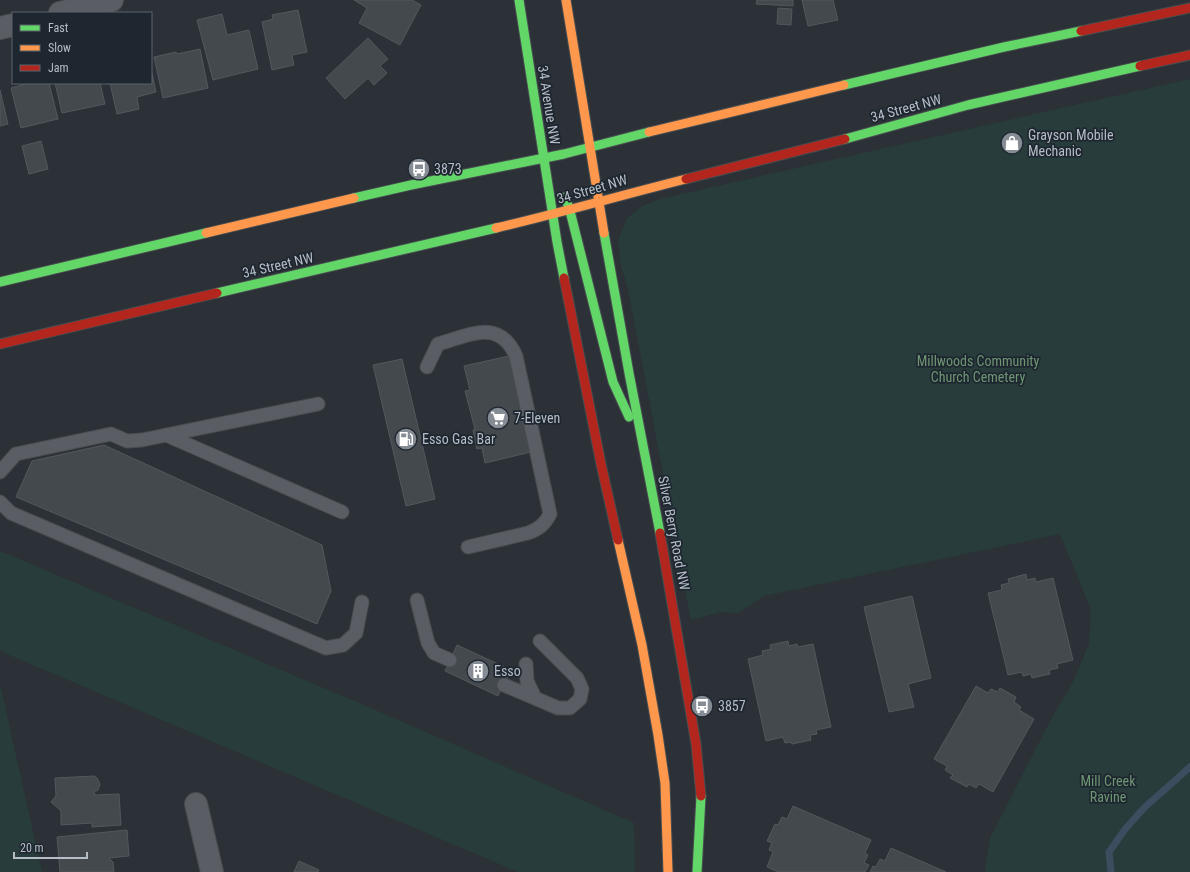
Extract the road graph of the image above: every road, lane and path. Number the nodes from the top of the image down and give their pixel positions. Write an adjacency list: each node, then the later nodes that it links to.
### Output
1 (112, 0): 5 (street)
2 (519, 0): 10 (main road, 34 Avenue NW)
3 (566, 0): 9 (main road)
4 (1190, 8): 9 (main road)
5 (64, 12)
6 (12, 25): 7 (street)
7 (0, 28)
8 (1190, 55): 13 (main road, 34 Street NW)
9 (590, 146): 10 (main road); 13 (main road)
10 (543, 159): 11 (main road); 15 (main road, 34 Avenue NW); 16 (main road)
11 (555, 173)
12 (563, 191): 14 (main road)
13 (599, 201): 14 (main road, 34 Street NW); 21 (main road, Silver Berry Road NW)
14 (570, 211): 15 (main road, 34 Street NW); 21 (main road)
15 (553, 215): 17 (main road, 34 Street NW); 35 (main road)
16 (0, 282)
17 (0, 344)
18 (427, 367): 25 (lane)
19 (318, 404): 20 (lane)
20 (166, 435): 22 (lane); 24 (lane)
21 (644, 451): 36 (main road, Silver Berry Road NW)
22 (0, 472)
23 (0, 502): 27 (lane)
24 (342, 512)
25 (468, 546)
26 (417, 600): 29 (lane)
27 (362, 602)
28 (540, 641): 32 (lane)
29 (450, 660)
30 (526, 664): 32 (lane)
31 (504, 685): 32 (lane)
32 (535, 698)
33 (196, 804): 34 (street)
34 (212, 872)
35 (668, 872)
36 (697, 872)

